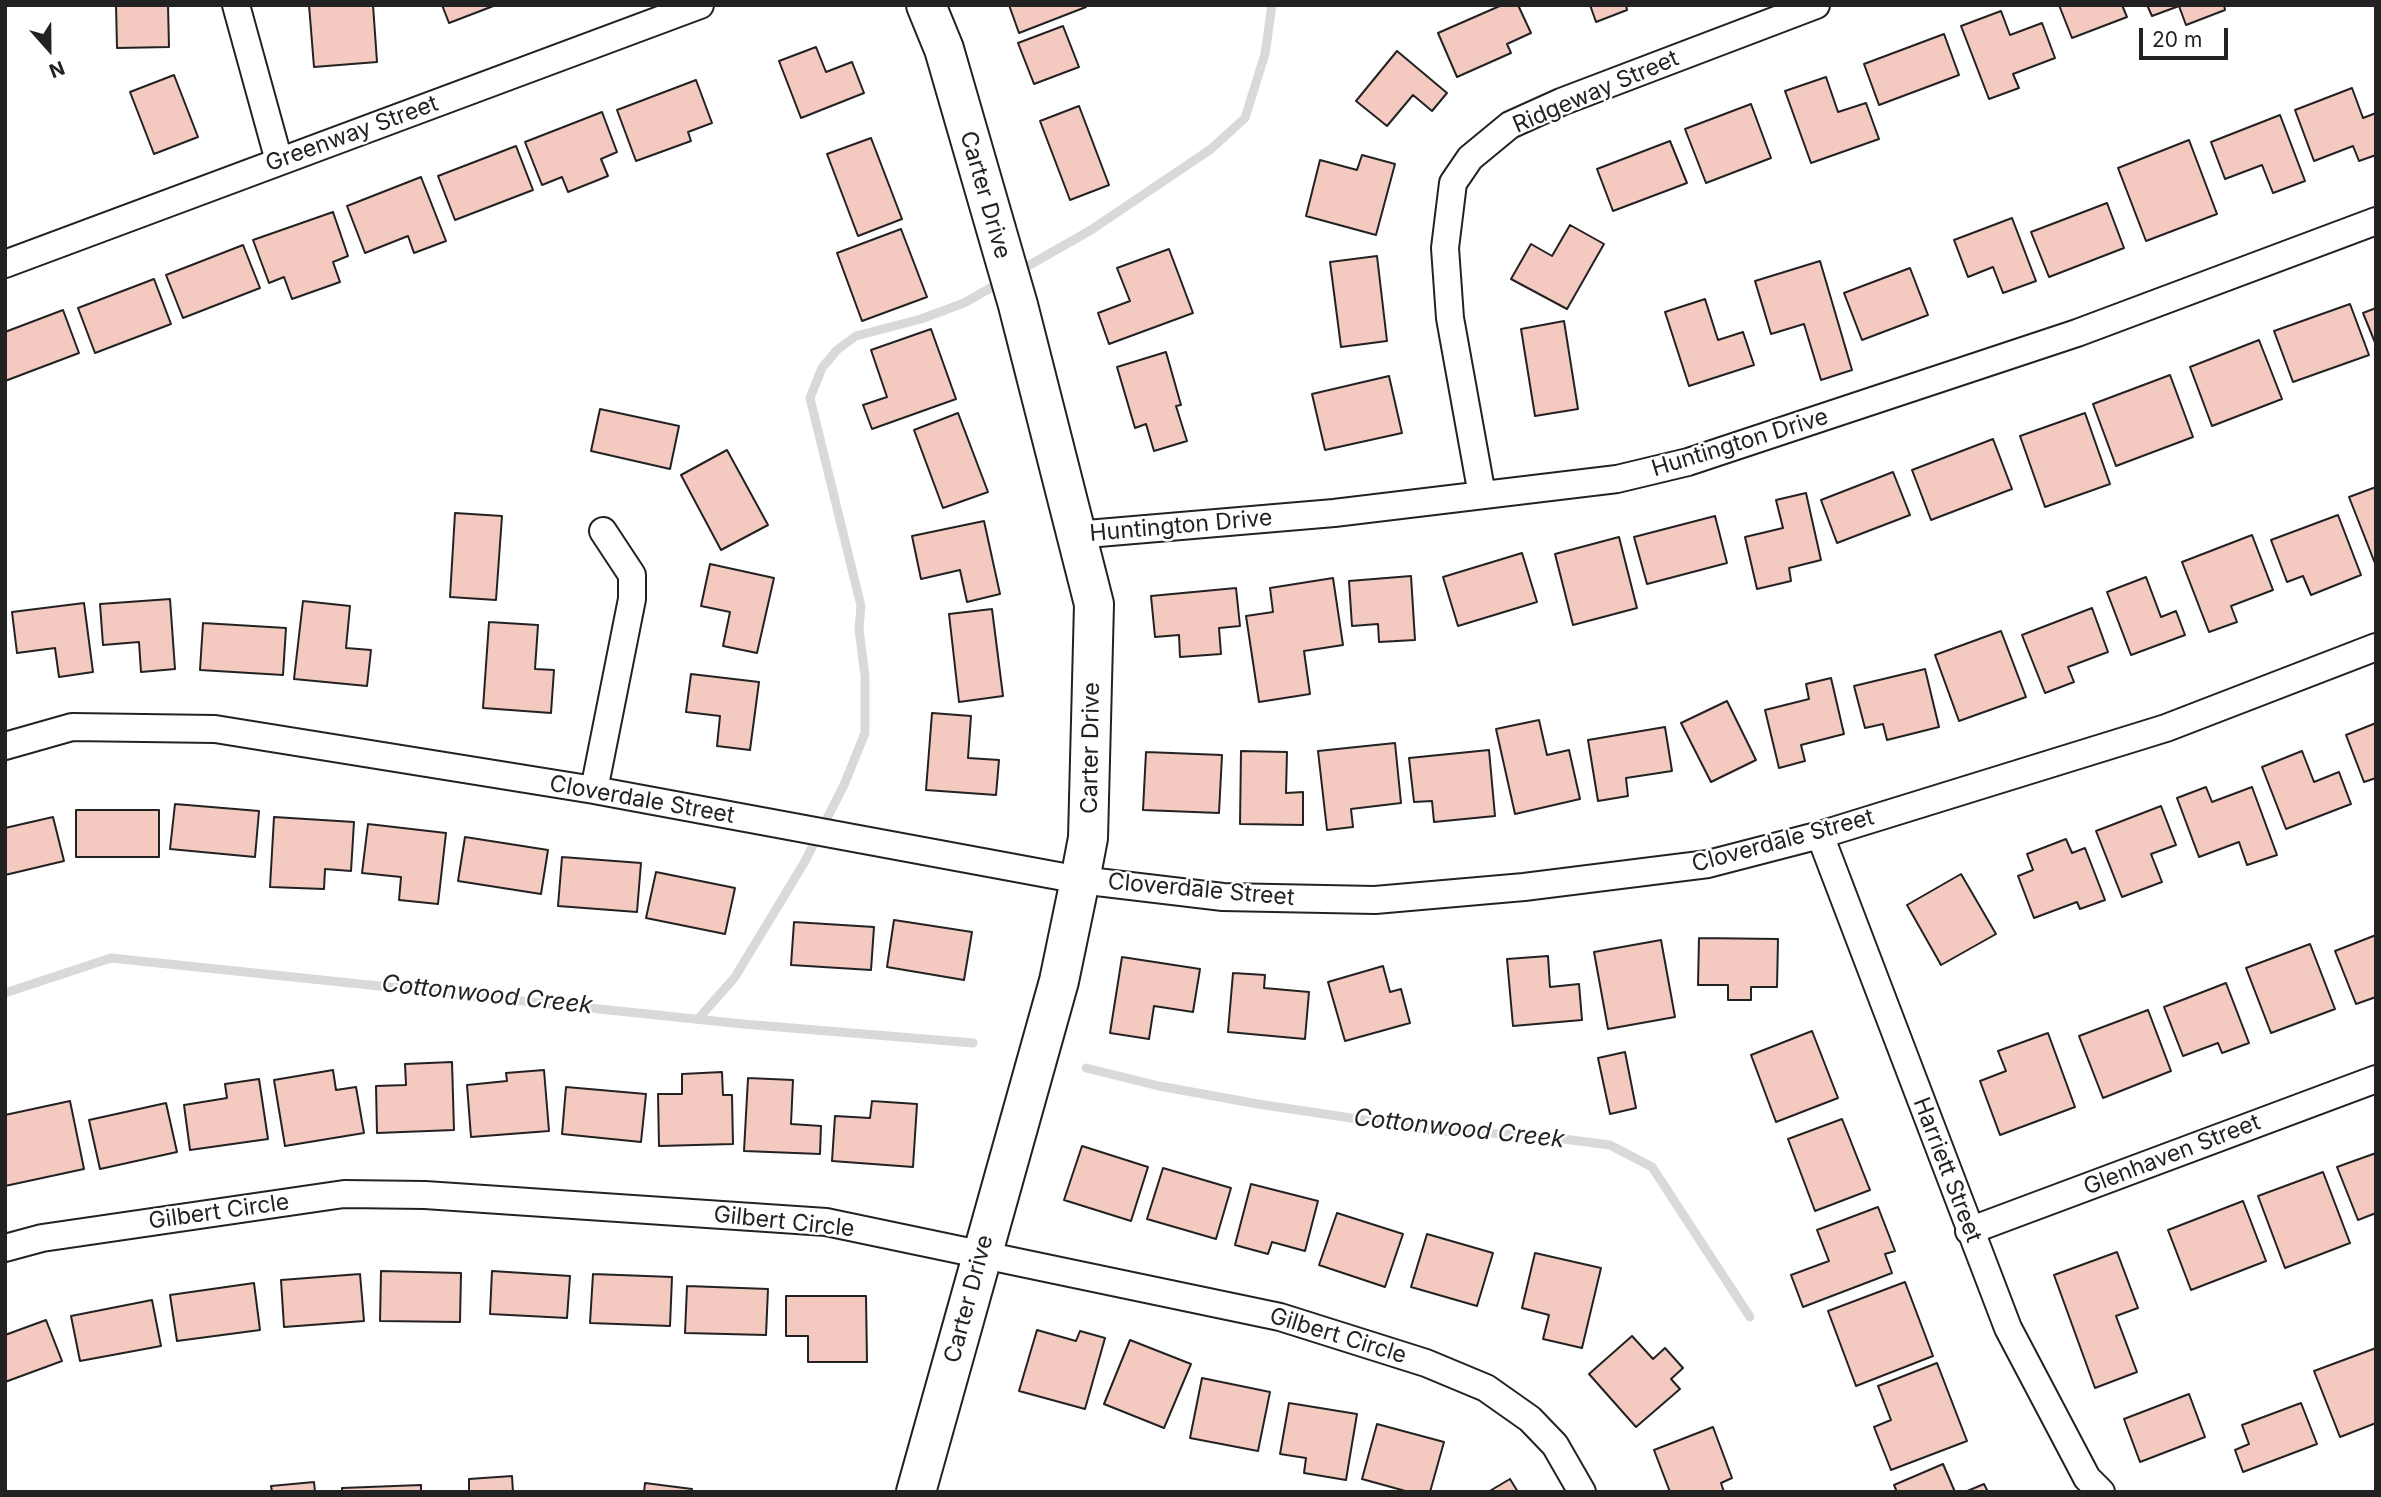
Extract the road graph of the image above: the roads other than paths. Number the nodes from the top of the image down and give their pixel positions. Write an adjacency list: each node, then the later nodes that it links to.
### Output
1 (236, 5): 5 (street)
2 (700, 5): 5 (street, Greenway Street)
3 (926, 5): 10 (street, Carter Drive)
4 (1816, 5): 8 (street, Ridgeway Street)
5 (279, 161): 7 (street, Greenway Street)
6 (2376, 221): 8 (street, Huntington Drive)
7 (5, 264)
8 (1482, 495): 10 (street, Huntington Drive)
9 (603, 531): 13 (street)
10 (1075, 535): 15 (street, Carter Drive)
11 (2376, 647): 14 (street, Cloverdale Street)
12 (5, 746): 13 (street, Cloverdale Street)
13 (594, 790): 15 (street, Cloverdale Street)
14 (1821, 835): 15 (street, Cloverdale Street); 17 (street, Harriett Street)
15 (1080, 880): 19 (street, Carter Drive)
16 (2376, 1079): 17 (street, Glenhaven Street)
17 (1969, 1231): 22 (street, Harriett Street)
18 (5, 1248): 19 (street, Gilbert Circle)
19 (981, 1253): 20 (street, Carter Drive); 21 (street, Gilbert Circle)
20 (916, 1492)
21 (1582, 1492)
22 (2101, 1492)

